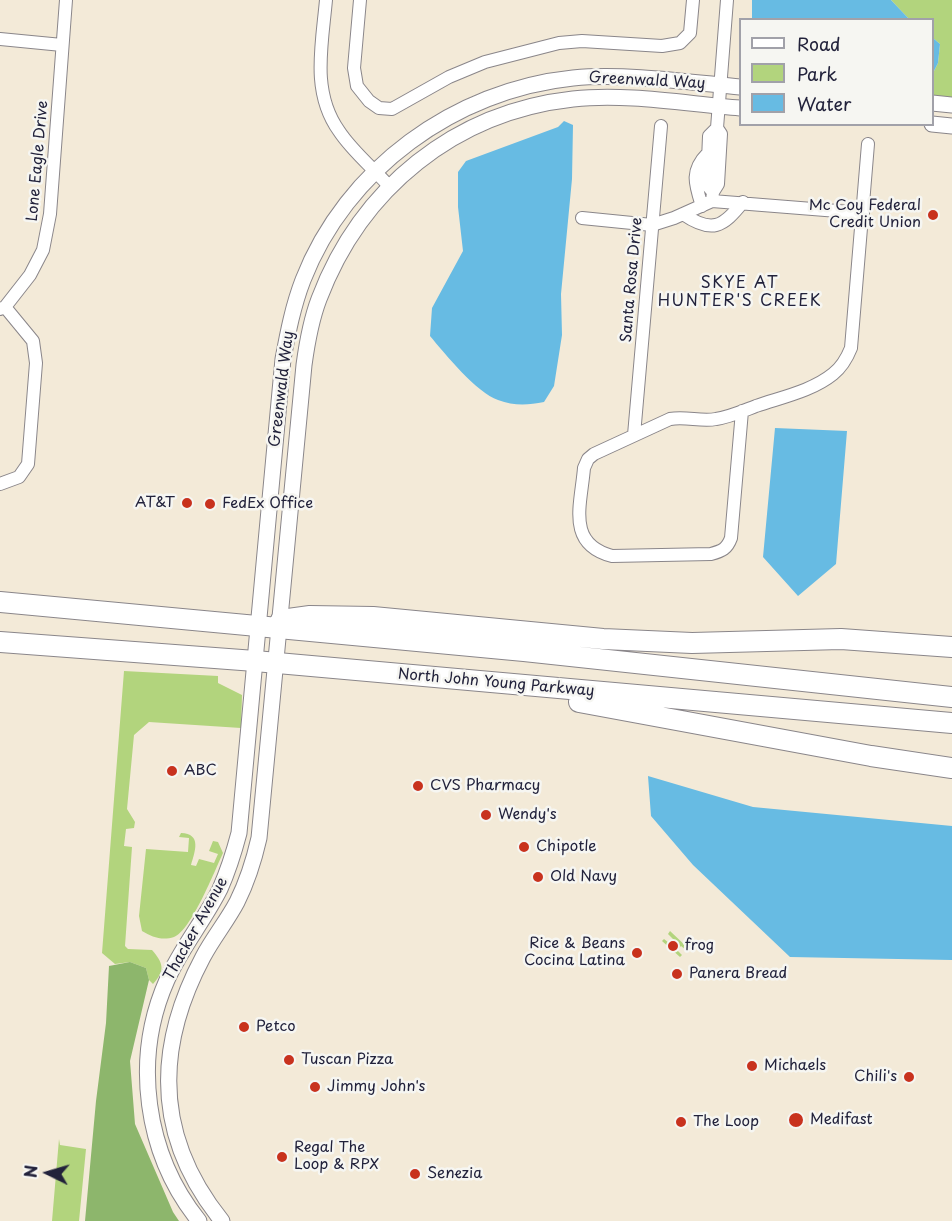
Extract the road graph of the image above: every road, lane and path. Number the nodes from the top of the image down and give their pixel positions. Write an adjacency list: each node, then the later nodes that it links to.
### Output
1 (66, 0): 7 (street, Lone Eagle Drive)
2 (326, 0): 19 (street)
3 (360, 0): 4 (street)
4 (693, 0)
5 (727, 0): 8 (street)
6 (0, 39): 7 (street)
7 (62, 45): 27 (street, Lone Eagle Drive)
8 (720, 85): 9 (street, Greenwald Way); 12 (street); 19 (street, Greenwald Way)
9 (739, 87)
10 (934, 104): 11 (street)
11 (952, 105)
12 (718, 106): 13 (street, Greenwald Way); 17 (street); 20 (street, Greenwald Way)
13 (739, 108)
14 (934, 124): 16 (street)
15 (661, 126): 26 (street, Santa Rosa Drive)
16 (952, 126)
17 (717, 128): 21 (street); 21 (street)
18 (868, 144): 23 (street)
19 (376, 171): 20 (street); 28 (street, Greenwald Way)
20 (389, 186): 29 (street, Greenwald Way)
21 (709, 200): 22 (street); 24 (street)
22 (743, 202): 23 (street); 24 (street)
23 (863, 213): 30 (street)
24 (683, 214): 26 (street)
25 (582, 218): 26 (street)
26 (652, 225): 31 (street, Santa Rosa Drive)
27 (3, 308): 32 (street)
28 (279, 398): 29 (street); 35 (street, Greenwald Way)
29 (301, 399): 34 (street, Greenwald Way)
30 (742, 411): 31 (street); 31 (street)
31 (634, 435)
32 (0, 484)
33 (0, 602): 35 (highway)
34 (280, 624): 35 (highway); 37 (highway); 39 (street, Thacker Avenue); 41 (highway)
35 (258, 625): 38 (street, Thacker Avenue)
36 (0, 642): 38 (highway, North John Young Parkway)
37 (952, 647)
38 (255, 661): 39 (highway, North John Young Parkway); 44 (street, Thacker Avenue)
39 (276, 663): 40 (highway, North John Young Parkway); 45 (street, Thacker Avenue)
40 (404, 675): 42 (highway, North John Young Parkway); 43 (highway)
41 (952, 696)
42 (952, 723)
43 (952, 768)
44 (241, 812): 45 (street); 46 (street, Thacker Avenue)
45 (259, 838): 47 (street, Thacker Avenue)
46 (182, 951): 47 (street); 48 (street, Thacker Avenue)
47 (204, 955): 49 (street, Thacker Avenue)
48 (199, 1221)
49 (222, 1221)

